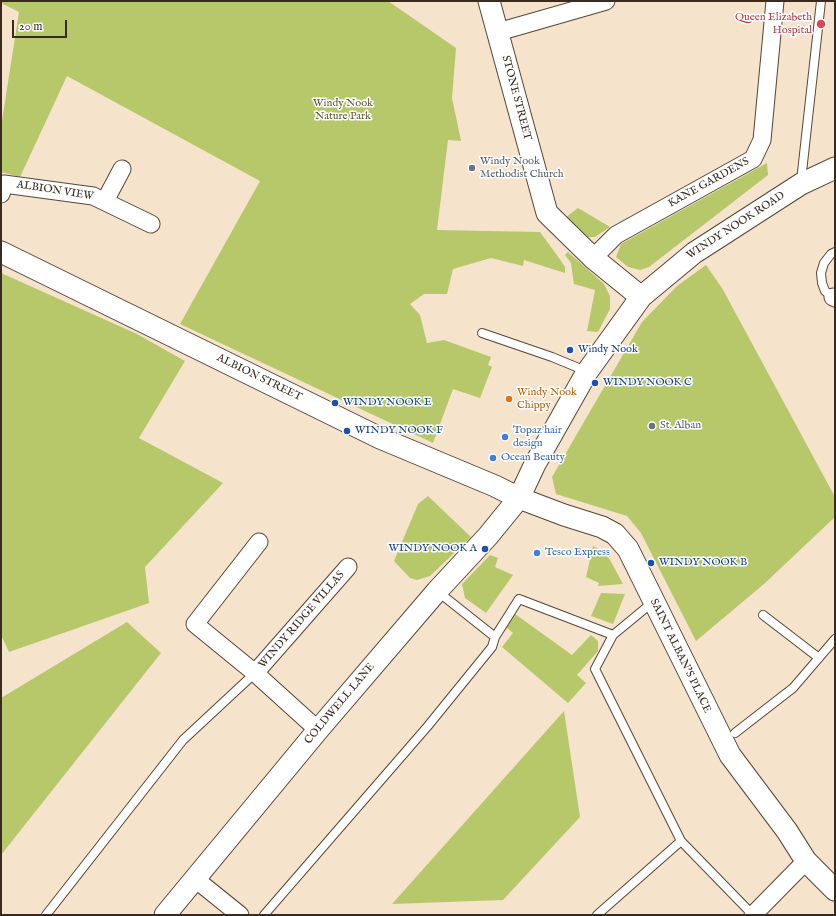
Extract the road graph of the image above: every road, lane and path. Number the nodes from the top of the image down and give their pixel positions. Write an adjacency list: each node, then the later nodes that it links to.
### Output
1 (489, 1): 5 (street, STONE STREET)
2 (606, 1): 5 (street)
3 (775, 1): 14 (street, KANE GARDENS)
4 (821, 1): 8 (lane)
5 (498, 32): 14 (street, STONE STREET)
6 (835, 168): 8 (street, WINDY NOOK ROAD)
7 (122, 169): 10 (street, ALBION VIEW)
8 (801, 184): 15 (street, WINDY NOOK ROAD)
9 (2, 189): 10 (street, ALBION VIEW)
10 (105, 201): 11 (street, ALBION VIEW)
11 (150, 224)
12 (1, 252): 19 (street, ALBION STREET)
13 (835, 252): 16 (lane)
14 (593, 258): 15 (street, STONE STREET)
15 (641, 297): 18 (street, WINDY NOOK ROAD)
16 (834, 297)
17 (482, 333): 18 (lane)
18 (587, 372): 19 (street, WINDY NOOK ROAD)
19 (519, 498): 22 (street, COLDWELL LANE); 23 (street, SAINT ALBAN'S PLACE)
20 (259, 542): 29 (street, WINDY RIDGE VILLAS)
21 (348, 567): 29 (street, WINDY RIDGE VILLAS)
22 (437, 591): 26 (lane); 30 (street, COLDWELL LANE)
23 (653, 602): 25 (lane); 33 (street, SAINT ALBAN'S PLACE)
24 (763, 615): 28 (lane)
25 (613, 635): 26 (lane); 32 (lane)
26 (495, 637): 39 (lane)
27 (835, 639): 28 (lane)
28 (819, 658): 31 (lane)
29 (255, 673): 30 (street, WINDY RIDGE VILLAS); 36 (lane)
30 (318, 730): 34 (street, COLDWELL LANE)
31 (735, 733)
32 (681, 841): 40 (lane); 41 (lane)
33 (806, 861): 35 (street, SAINT ALBAN'S PLACE); 41 (street)
34 (194, 878): 37 (street, COLDWELL LANE); 38 (street)
35 (835, 890)
36 (46, 915)
37 (165, 915)
38 (240, 915)
39 (264, 915)
40 (597, 915)
41 (753, 915)

